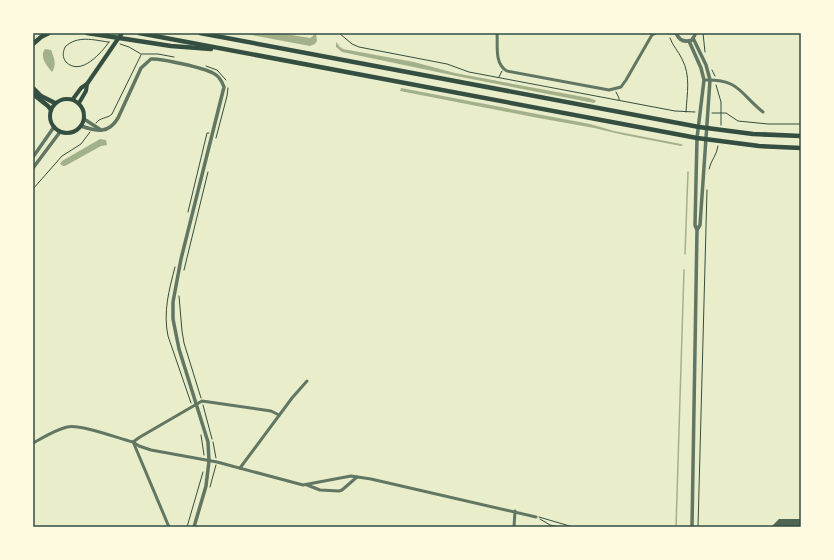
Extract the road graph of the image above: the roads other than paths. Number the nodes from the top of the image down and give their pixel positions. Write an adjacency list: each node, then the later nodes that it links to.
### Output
1 (49, 33): 15 (main road)
2 (87, 33): 16 (main road)
3 (122, 33): 19 (main road)
4 (139, 33): 16 (main road)
5 (200, 33): 12 (main road)
6 (212, 33): 12 (main road)
7 (498, 33): 8 (street)
8 (656, 33)
9 (668, 33): 10 (street)
10 (676, 33): 14 (street)
11 (696, 33): 13 (street)
12 (229, 38): 30 (main road)
13 (693, 38): 14 (street); 18 (street)
14 (689, 41): 17 (street)
15 (33, 44)
16 (229, 50): 35 (main road)
17 (704, 80): 18 (street); 30 (street)
18 (710, 80): 26 (street); 31 (street)
19 (87, 84): 22 (main road); 24 (main road)
20 (33, 88): 23 (main road)
21 (33, 94): 25 (main road)
22 (73, 99): 23 (main road); 24 (main road)
23 (55, 103): 25 (main road)
24 (79, 103): 27 (main road)
25 (51, 110): 29 (main road)
26 (764, 112)
27 (84, 120): 28 (main road); 32 (street)
28 (81, 126): 32 (street); 33 (main road)
29 (54, 127): 33 (main road); 38 (street)
30 (698, 127): 31 (main road); 35 (street)
31 (707, 128): 34 (main road); 36 (street)
32 (102, 130): 42 (street)
33 (60, 132): 39 (street)
34 (801, 136)
35 (697, 138): 36 (main road); 40 (street)
36 (706, 140): 37 (main road); 40 (street)
37 (801, 148)
38 (33, 157)
39 (33, 168)
40 (697, 230): 55 (street)
41 (307, 381): 43 (street)
42 (196, 404): 43 (street); 44 (street); 46 (street)
43 (279, 415): 47 (street)
44 (133, 442): 45 (street); 46 (street); 52 (street)
45 (33, 443)
46 (210, 461): 47 (street); 53 (street)
47 (240, 468): 49 (street)
48 (357, 477): 49 (street); 49 (street); 50 (street)
49 (307, 485)
50 (515, 511): 51 (street); 54 (street)
51 (536, 517)
52 (168, 527)
53 (194, 527)
54 (514, 527)
55 (692, 527)

